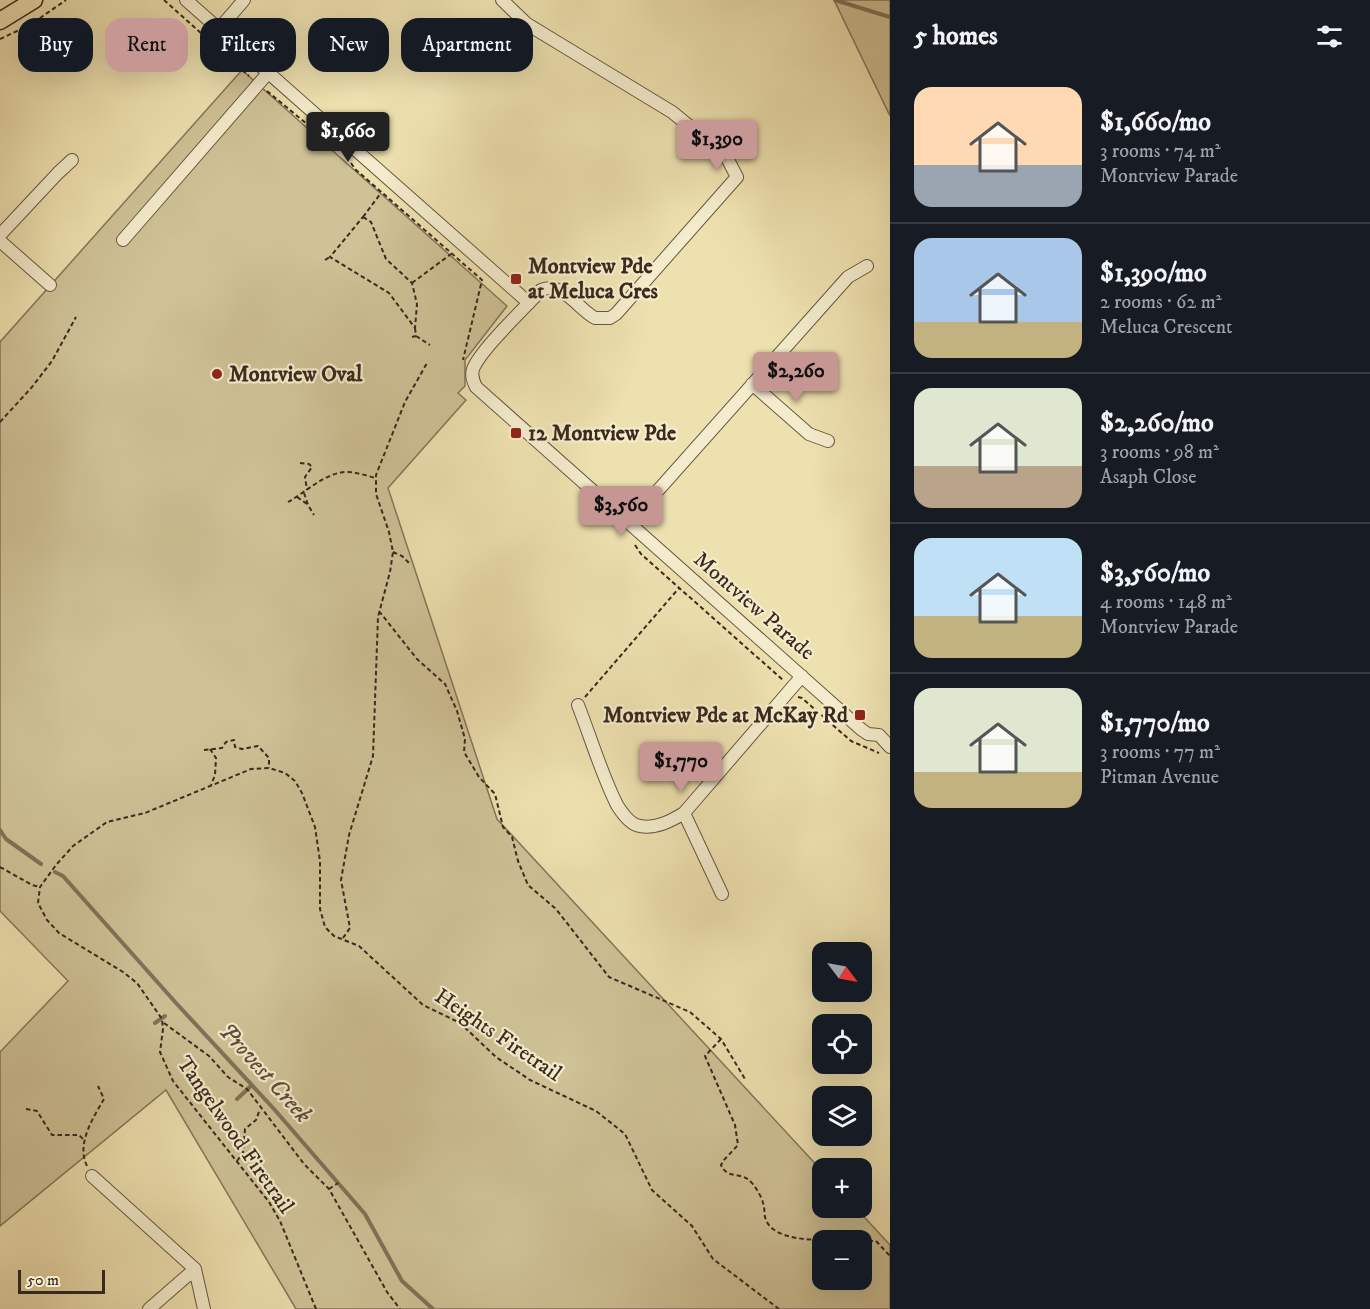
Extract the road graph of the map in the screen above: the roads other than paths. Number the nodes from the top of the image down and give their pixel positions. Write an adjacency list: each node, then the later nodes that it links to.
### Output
1 (34, 0): 7 (main road)
2 (186, 0): 5 (street)
3 (244, 0): 6 (street)
4 (502, 0): 15 (street)
5 (206, 18)
6 (228, 18)
7 (0, 21)
8 (268, 73): 11 (street); 15 (street)
9 (72, 160): 10 (street)
10 (0, 235)
11 (123, 240)
12 (0, 242): 14 (street)
13 (867, 266): 16 (street)
14 (50, 285)
15 (530, 303): 18 (street, Montview Parade)
16 (752, 384): 17 (street); 18 (street)
17 (828, 441)
18 (629, 523): 19 (street, Montview Parade)
19 (802, 676): 21 (street, Montview Parade); 23 (street)
20 (578, 705): 23 (street)
21 (885, 733): 22 (street, Montview Parade)
22 (890, 747)
23 (684, 813): 24 (street)
24 (722, 894)
25 (92, 1176): 26 (street)
26 (195, 1269): 27 (street); 28 (street)
27 (149, 1309)
28 (204, 1309)

